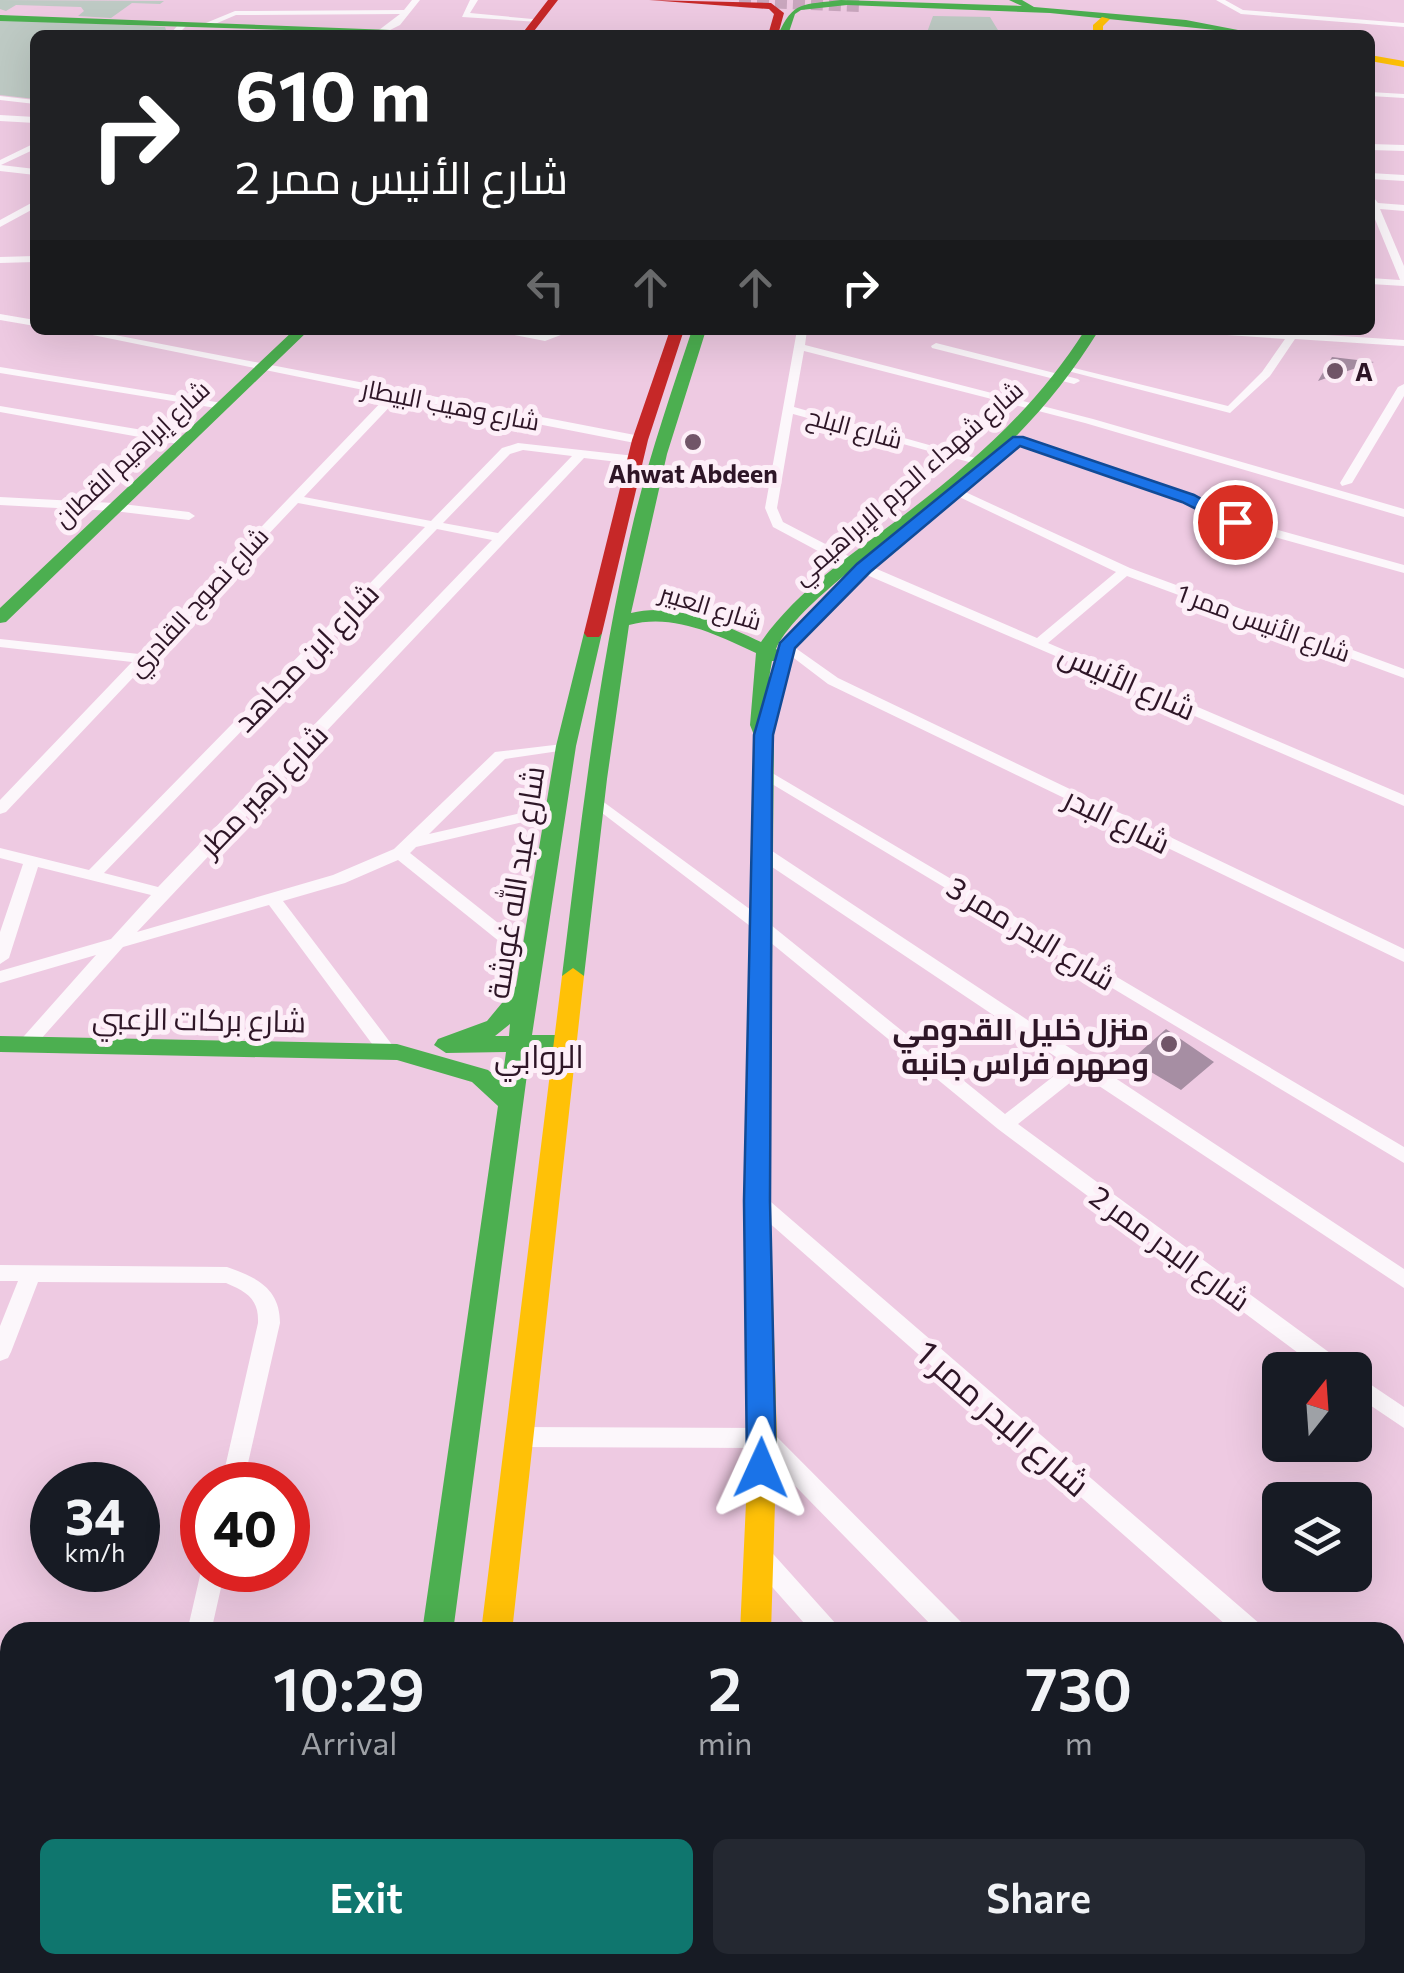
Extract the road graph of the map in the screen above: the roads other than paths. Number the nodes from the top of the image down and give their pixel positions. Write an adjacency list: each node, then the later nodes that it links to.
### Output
1 (416, 0): 12 (street)
2 (474, 0): 14 (street)
3 (553, 0): 18 (main road)
4 (654, 0): 9 (main road)
5 (719, 0): 9 (main road)
6 (777, 0): 20 (main road)
7 (900, 0): 11 (main road)
8 (1220, 0): 16 (street)
9 (750, 2): 20 (main road)
10 (845, 4): 11 (main road); 20 (main road)
11 (1016, 5): 15 (main road); 24 (main road)
12 (406, 12): 19 (street); 22 (street)
13 (0, 18): 19 (main road)
14 (504, 19): 17 (street); 18 (street)
15 (1104, 23): 20 (main road); 23 (main road)
16 (1404, 24)
17 (497, 27)
18 (532, 27)
19 (187, 28): 21 (main road)
20 (790, 28)
21 (284, 30)
22 (384, 30)
23 (1199, 30)
24 (1205, 30)
25 (1375, 56): 26 (main road)
26 (1404, 61)
27 (1375, 94): 28 (street)
28 (1404, 96)
29 (0, 98): 30 (street)
30 (30, 101)
31 (0, 118): 32 (street)
32 (30, 120)
33 (1375, 148): 34 (street)
34 (1404, 148)
35 (30, 151): 36 (street)
36 (0, 166): 37 (street)
37 (30, 171)
38 (1375, 176): 39 (street)
39 (1404, 178)
40 (1375, 202): 43 (street)
41 (30, 207): 44 (street)
42 (1375, 208): 49 (street)
43 (1404, 208)
44 (18, 214): 45 (street); 46 (street)
45 (30, 215)
46 (0, 224)
47 (30, 259): 48 (street)
48 (0, 260)
49 (1404, 280): 50 (street)
50 (1375, 281)
51 (30, 314): 53 (street)
52 (0, 318): 53 (street)
53 (20, 320): 54 (street)
54 (30, 322)
55 (111, 335): 69 (street, شارع وهيب البيطار)
56 (297, 335): 69 (main road, شارع إبراهيم القطان)
57 (526, 335): 58 (street)
58 (554, 335)
59 (675, 335): 80 (main road, شارع عبد الله غوشة)
60 (697, 335): 95 (main road)
61 (801, 335): 68 (street)
62 (1092, 335): 71 (main road, شارع شهداء الحرم الإبراهيمي)
63 (1105, 335): 71 (main road, شارع شهداء الحرم الإبراهيمي)
64 (1275, 335): 65 (street)
65 (1291, 336): 66 (street); 71 (street)
66 (1404, 344)
67 (936, 346): 71 (street)
68 (800, 348): 75 (street); 77 (street)
69 (263, 368): 73 (street, شارع وهيب البيطار); 74 (main road, شارع إبراهيم القطان)
70 (0, 370): 74 (street)
71 (1072, 375): 77 (main road, شارع شهداء الحرم الإبراهيمي)
72 (1404, 387): 83 (street)
73 (395, 394): 80 (street, شارع وهيب البيطار); 85 (street, شارع نصوح القادري)
74 (222, 406): 79 (main road, شارع إبراهيم القطان)
75 (787, 409): 82 (street, شارع البلح); 92 (street, شارع الأنيس)
76 (0, 410): 79 (street)
77 (1043, 410): 78 (main road, شارع شهداء الحرم الإبراهيمي); 88 (street)
78 (1013, 438): 82 (main road, شارع شهداء الحرم الإبراهيمي); 84 (main road, شارع شهداء الحرم الإبراهيمي); 93 (street)
79 (184, 442): 87 (main road, شارع إبراهيم القطان)
80 (638, 450): 81 (street); 103 (main road, شارع عبد الله غوشة)
81 (581, 454): 90 (street, شارع ابن مجاهد); 91 (street, شارع زهير مطر)
82 (980, 462): 92 (main road, شارع شهداء الحرم الإبراهيمي)
83 (1346, 483)
84 (957, 493): 92 (main road, شارع شهداء الحرم الإبراهيمي); 94 (street, شارع الأنيس ممر 1)
85 (294, 499): 90 (street); 101 (street, شارع نصوح القادري)
86 (0, 501): 87 (street)
87 (114, 507): 89 (street); 96 (main road, شارع إبراهيم القطان)
88 (1404, 513)
89 (189, 516)
90 (436, 523): 91 (street); 113 (street, شارع ابن مجاهد)
91 (504, 538): 114 (street, شارع زهير مطر)
92 (857, 565): 98 (street, شارع الأنيس); 100 (main road, شارع شهداء الحرم الإبراهيمي)
93 (1404, 569)
94 (1125, 571): 98 (street); 102 (street, شارع الأنيس ممر 1)
95 (629, 591): 97 (main road); 100 (main road, شارع العبير)
96 (3, 612)
97 (623, 621): 100 (main road, شارع العبير); 105 (main road)
98 (1040, 642): 106 (street, شارع الأنيس)
99 (0, 643): 101 (street)
100 (777, 649): 104 (main road); 118 (street, شارع البدر)
101 (143, 660): 107 (street, شارع نصوح القادري)
102 (1404, 674)
103 (566, 746): 108 (main road, شارع عبد الله غوشة); 109 (street)
104 (762, 772): 110 (main road); 132 (street, شارع البدر ممر 3)
105 (594, 800): 116 (street, شارع البدر ممر 2); 124 (main road)
106 (1404, 801)
107 (0, 809)
108 (556, 810): 109 (street); 120 (main road, شارع عبد الله غوشة)
109 (407, 848): 115 (street); 120 (street)
110 (760, 851): 116 (main road); 129 (street)
111 (0, 853): 112 (street)
112 (32, 861): 113 (street); 119 (street)
113 (93, 875): 114 (street)
114 (162, 893): 117 (street, شارع زهير مطر)
115 (274, 898): 117 (street); 128 (street)
116 (760, 925): 131 (street, شارع البدر ممر 2); 133 (main road)
117 (112, 947): 121 (street); 126 (street, شارع زهير مطر)
118 (1404, 956)
119 (0, 958)
120 (531, 958): 122 (main road, شارع عبد الله غوشة)
121 (0, 977)
122 (527, 988): 123 (main road, شارع عبد الله غوشة); 127 (main road)
123 (518, 1043): 124 (main road, شارع بركات الزعبي); 127 (main road, شارع بركات الزعبي); 130 (main road, شارع عبد الله غوشة)
124 (568, 1043): 141 (main road)
125 (0, 1044): 126 (main road, شارع بركات الزعبي)
126 (26, 1044): 128 (main road, شارع بركات الزعبي)
127 (454, 1044): 128 (main road, شارع بركات الزعبي)
128 (392, 1051): 130 (main road, شارع بركات الزعبي)
129 (1080, 1065): 131 (street); 136 (street)
130 (510, 1103): 147 (main road, شارع عبد الله غوشة)
131 (1005, 1124): 138 (street, شارع البدر ممر 2)
132 (1404, 1156)
133 (757, 1201): 142 (main road); 152 (street, شارع البدر ممر 1)
134 (0, 1274): 135 (street)
135 (31, 1274): 137 (street); 143 (street)
136 (1404, 1280)
137 (0, 1352)
138 (1314, 1352)
139 (1372, 1395): 140 (street)
140 (1404, 1419)
141 (520, 1437): 142 (street); 148 (main road)
142 (763, 1438): 144 (main road); 151 (street)
143 (237, 1462)
144 (757, 1554): 149 (main road); 150 (street)
145 (208, 1592): 146 (street)
146 (201, 1622)
147 (438, 1622)
148 (497, 1622)
149 (755, 1622)
150 (819, 1622)
151 (944, 1622)
152 (1240, 1622)

